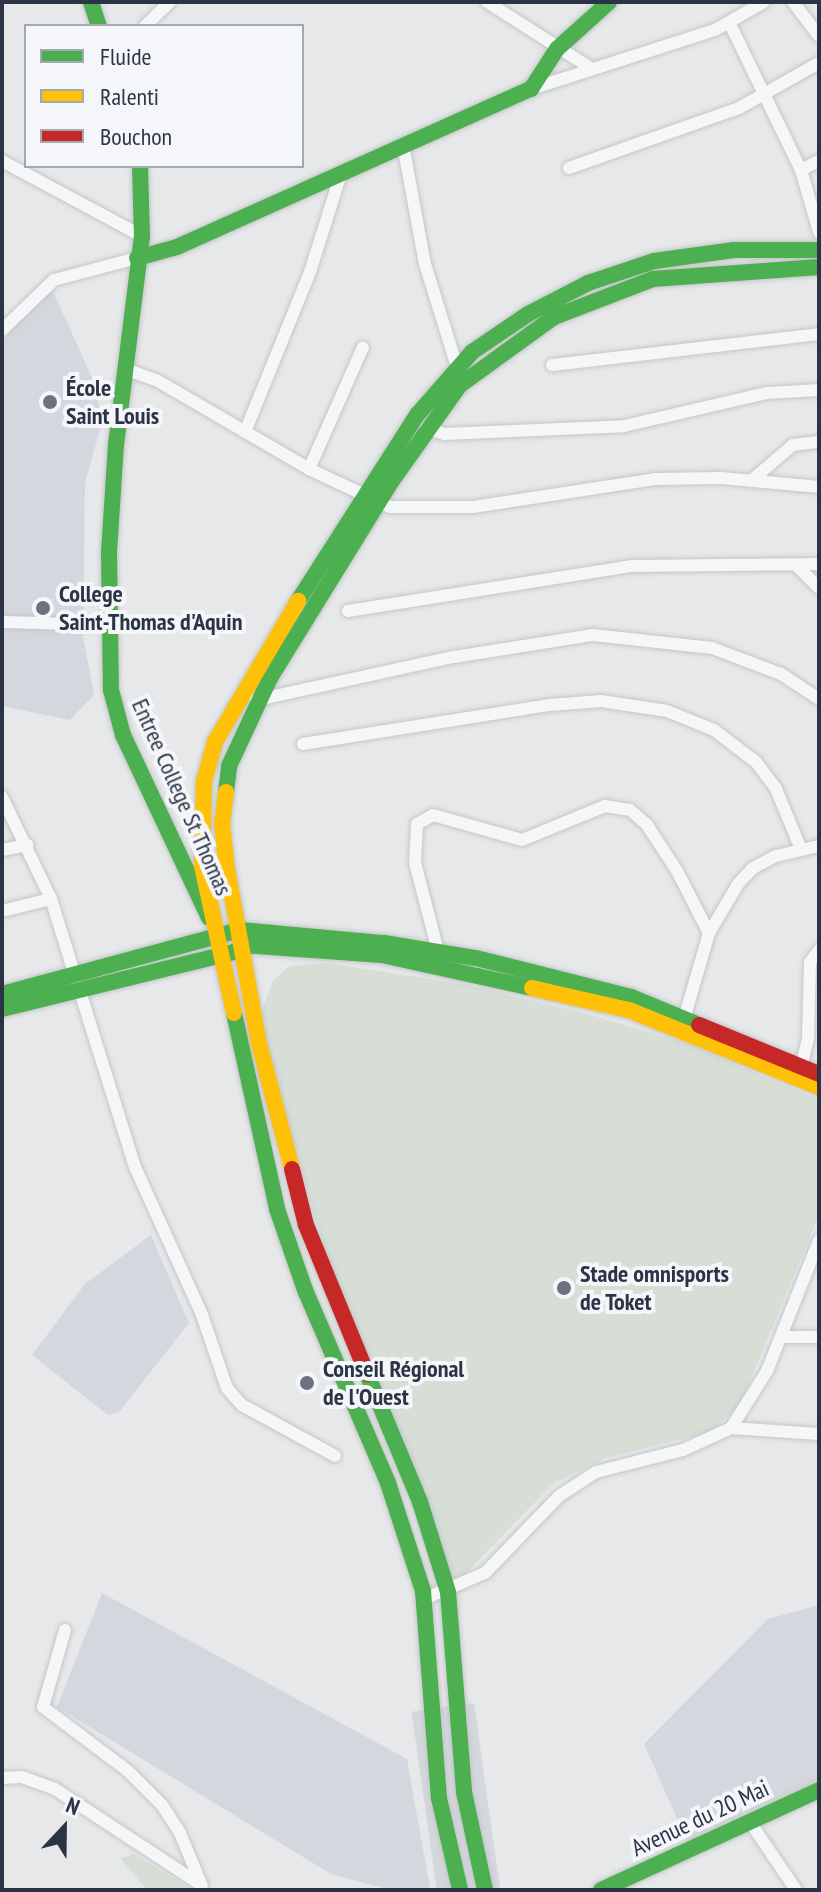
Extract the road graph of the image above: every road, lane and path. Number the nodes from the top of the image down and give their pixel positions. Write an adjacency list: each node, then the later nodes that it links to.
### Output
1 (91, 2): 7 (main road)
2 (170, 2): 8 (street)
3 (487, 2): 11 (street)
4 (609, 2): 11 (main road)
5 (764, 2): 9 (street)
6 (793, 2): 10 (street)
7 (98, 24)
8 (147, 24)
9 (730, 24): 13 (street); 15 (street)
10 (819, 36)
11 (557, 49): 13 (street); 14 (main road)
12 (819, 63): 15 (street)
13 (589, 67): 14 (street)
14 (531, 89): 16 (main road)
15 (763, 97): 20 (street); 21 (street)
16 (404, 150): 22 (main road); 32 (street)
17 (2, 161): 24 (street)
18 (819, 161): 21 (street)
19 (140, 168): 24 (main road, Entree College St Thomas)
20 (569, 168)
21 (801, 170): 23 (street)
22 (340, 177): 26 (main road); 36 (street)
23 (819, 232)
24 (142, 236): 26 (main road, Entree College St Thomas)
25 (819, 250): 32 (main road)
26 (137, 258): 28 (street); 33 (main road, Entree College St Thomas)
27 (819, 267): 35 (main road)
28 (2, 330)
29 (819, 334): 31 (street)
30 (363, 347): 38 (street)
31 (552, 365)
32 (457, 367): 41 (main road)
33 (125, 369): 36 (street); 48 (main road, Entree College St Thomas)
34 (819, 390): 35 (street)
35 (426, 428): 42 (main road)
36 (245, 432): 38 (street)
37 (819, 442): 39 (street)
38 (309, 469): 41 (street)
39 (753, 479): 40 (street); 42 (street)
40 (819, 487)
41 (362, 496): 42 (street); 61 (main road)
42 (379, 501): 50 (main road)
43 (819, 564): 44 (street)
44 (796, 565): 45 (street); 46 (street)
45 (819, 588)
46 (348, 611)
47 (2, 622): 48 (street)
48 (109, 625): 61 (main road, Entree College St Thomas)
49 (819, 699): 50 (street)
50 (256, 700): 60 (main road)
51 (303, 744): 55 (street)
52 (2, 797): 53 (street)
53 (28, 845): 56 (street); 57 (street)
54 (819, 846): 55 (street)
55 (801, 849): 59 (street)
56 (2, 850)
57 (51, 899): 58 (street); 64 (street)
58 (2, 911)
59 (709, 933): 63 (street); 67 (street)
60 (241, 937): 61 (main road); 63 (main road); 67 (main road); 77 (main road)
61 (219, 945): 64 (main road); 78 (main road)
62 (819, 950): 68 (street)
63 (438, 951): 67 (main road)
64 (76, 981): 65 (main road); 66 (main road); 76 (street)
65 (2, 994)
66 (2, 1009)
67 (683, 1023): 68 (main road); 70 (main road)
68 (801, 1067): 69 (main road)
69 (819, 1074)
70 (819, 1087)
71 (819, 1240): 72 (street)
72 (781, 1337): 73 (street); 74 (street)
73 (819, 1337)
74 (731, 1428): 75 (street); 77 (street)
75 (819, 1434)
76 (335, 1456)
77 (448, 1592): 78 (street); 85 (main road)
78 (424, 1599): 84 (main road)
79 (65, 1630): 83 (street)
80 (2, 1778): 83 (street)
81 (819, 1790): 82 (main road, Avenue du 20 Mai)
82 (750, 1822): 86 (main road, Avenue du 20 Mai); 87 (street)
83 (204, 1888)
84 (460, 1890)
85 (485, 1890)
86 (601, 1890)
87 (796, 1890)

